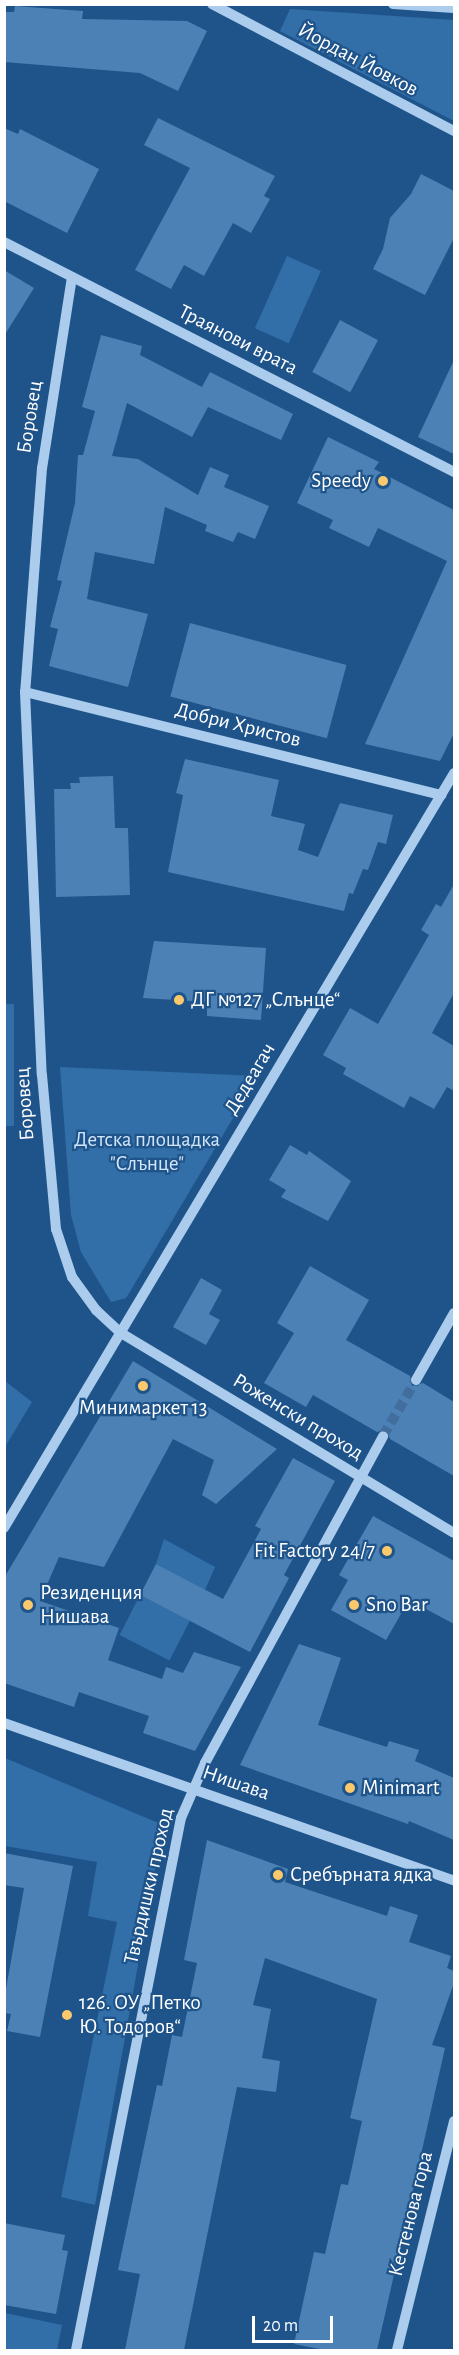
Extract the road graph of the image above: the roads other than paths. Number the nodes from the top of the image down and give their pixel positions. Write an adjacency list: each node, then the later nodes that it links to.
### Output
1 (212, 4): 4 (street, Йордан Йовков)
2 (393, 4): 3 (street)
3 (454, 8)
4 (454, 131)
5 (4, 242): 6 (street, Траянови врата)
6 (72, 277): 7 (street, Траянови врата); 8 (street, Боровец)
7 (454, 472)
8 (25, 692): 10 (street, Добри Христов); 12 (street, Боровец)
9 (454, 773): 10 (street, Дедеагач)
10 (441, 795): 12 (street, Дедеагач)
11 (454, 1313): 13 (street)
12 (121, 1333): 15 (street, Роженски проход); 16 (street, Дедеагач)
13 (416, 1380)
14 (383, 1436): 15 (street, Твърдишки проход)
15 (361, 1477): 17 (street, Роженски проход); 19 (street, Твърдишки проход)
16 (4, 1528)
17 (454, 1533)
18 (4, 1724): 19 (street, Нишава)
19 (194, 1789): 20 (street, Нишава); 22 (street, Твърдишки проход)
20 (454, 1881)
21 (454, 2121): 23 (street, Кестенова гора)
22 (76, 2350)
23 (397, 2350)

